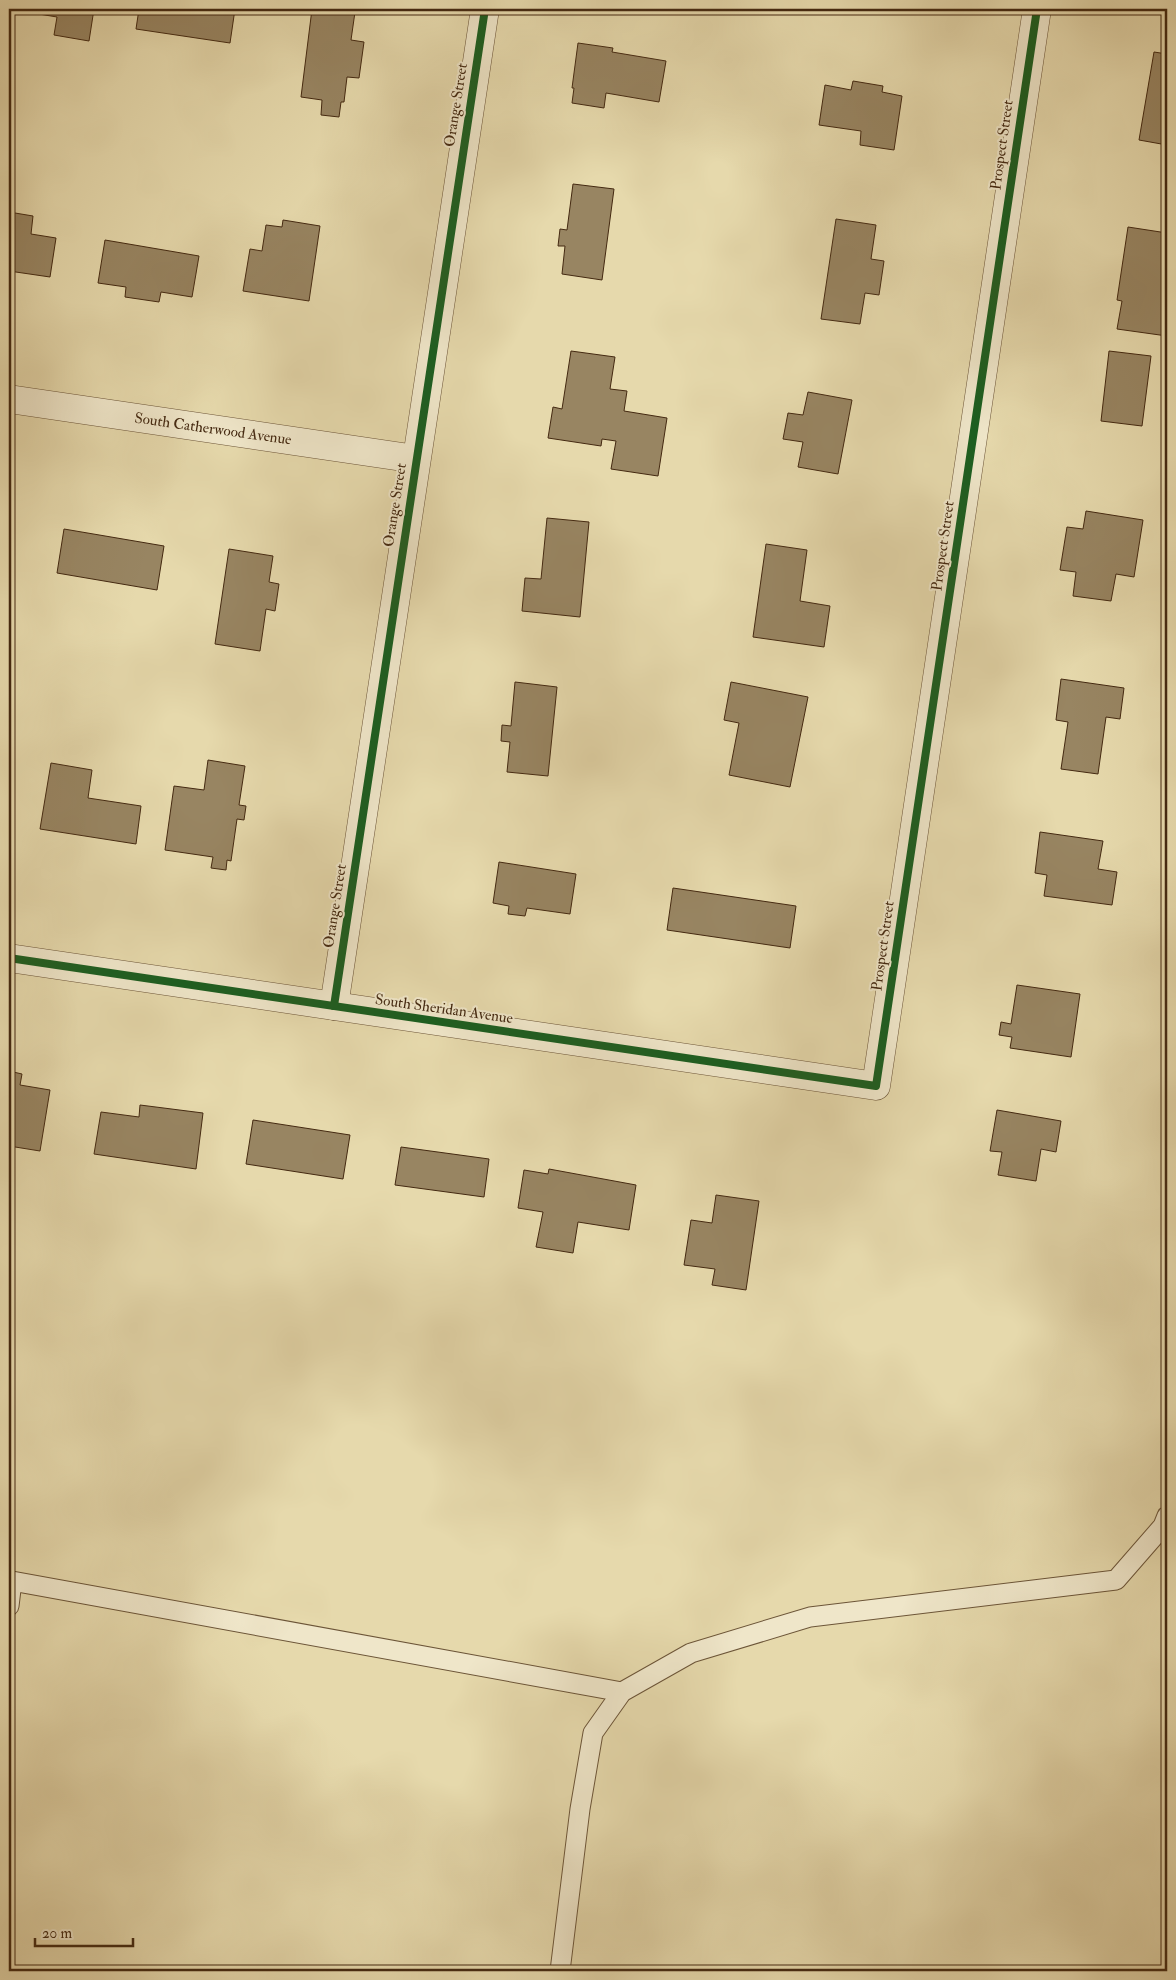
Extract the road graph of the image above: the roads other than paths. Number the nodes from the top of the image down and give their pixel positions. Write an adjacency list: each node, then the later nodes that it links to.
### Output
1 (484, 9): 4 (street, Orange Street)
2 (1036, 9): 7 (street, Prospect Street)
3 (9, 399): 4 (street, South Catherwood Avenue)
4 (416, 459): 6 (street, Orange Street)
5 (9, 958): 6 (street, South Sheridan Avenue)
6 (334, 1006): 7 (street, South Sheridan Avenue)
7 (876, 1086)
8 (1167, 1516): 10 (lane)
9 (9, 1606): 10 (lane)
10 (622, 1692): 11 (lane)
11 (560, 1971)

